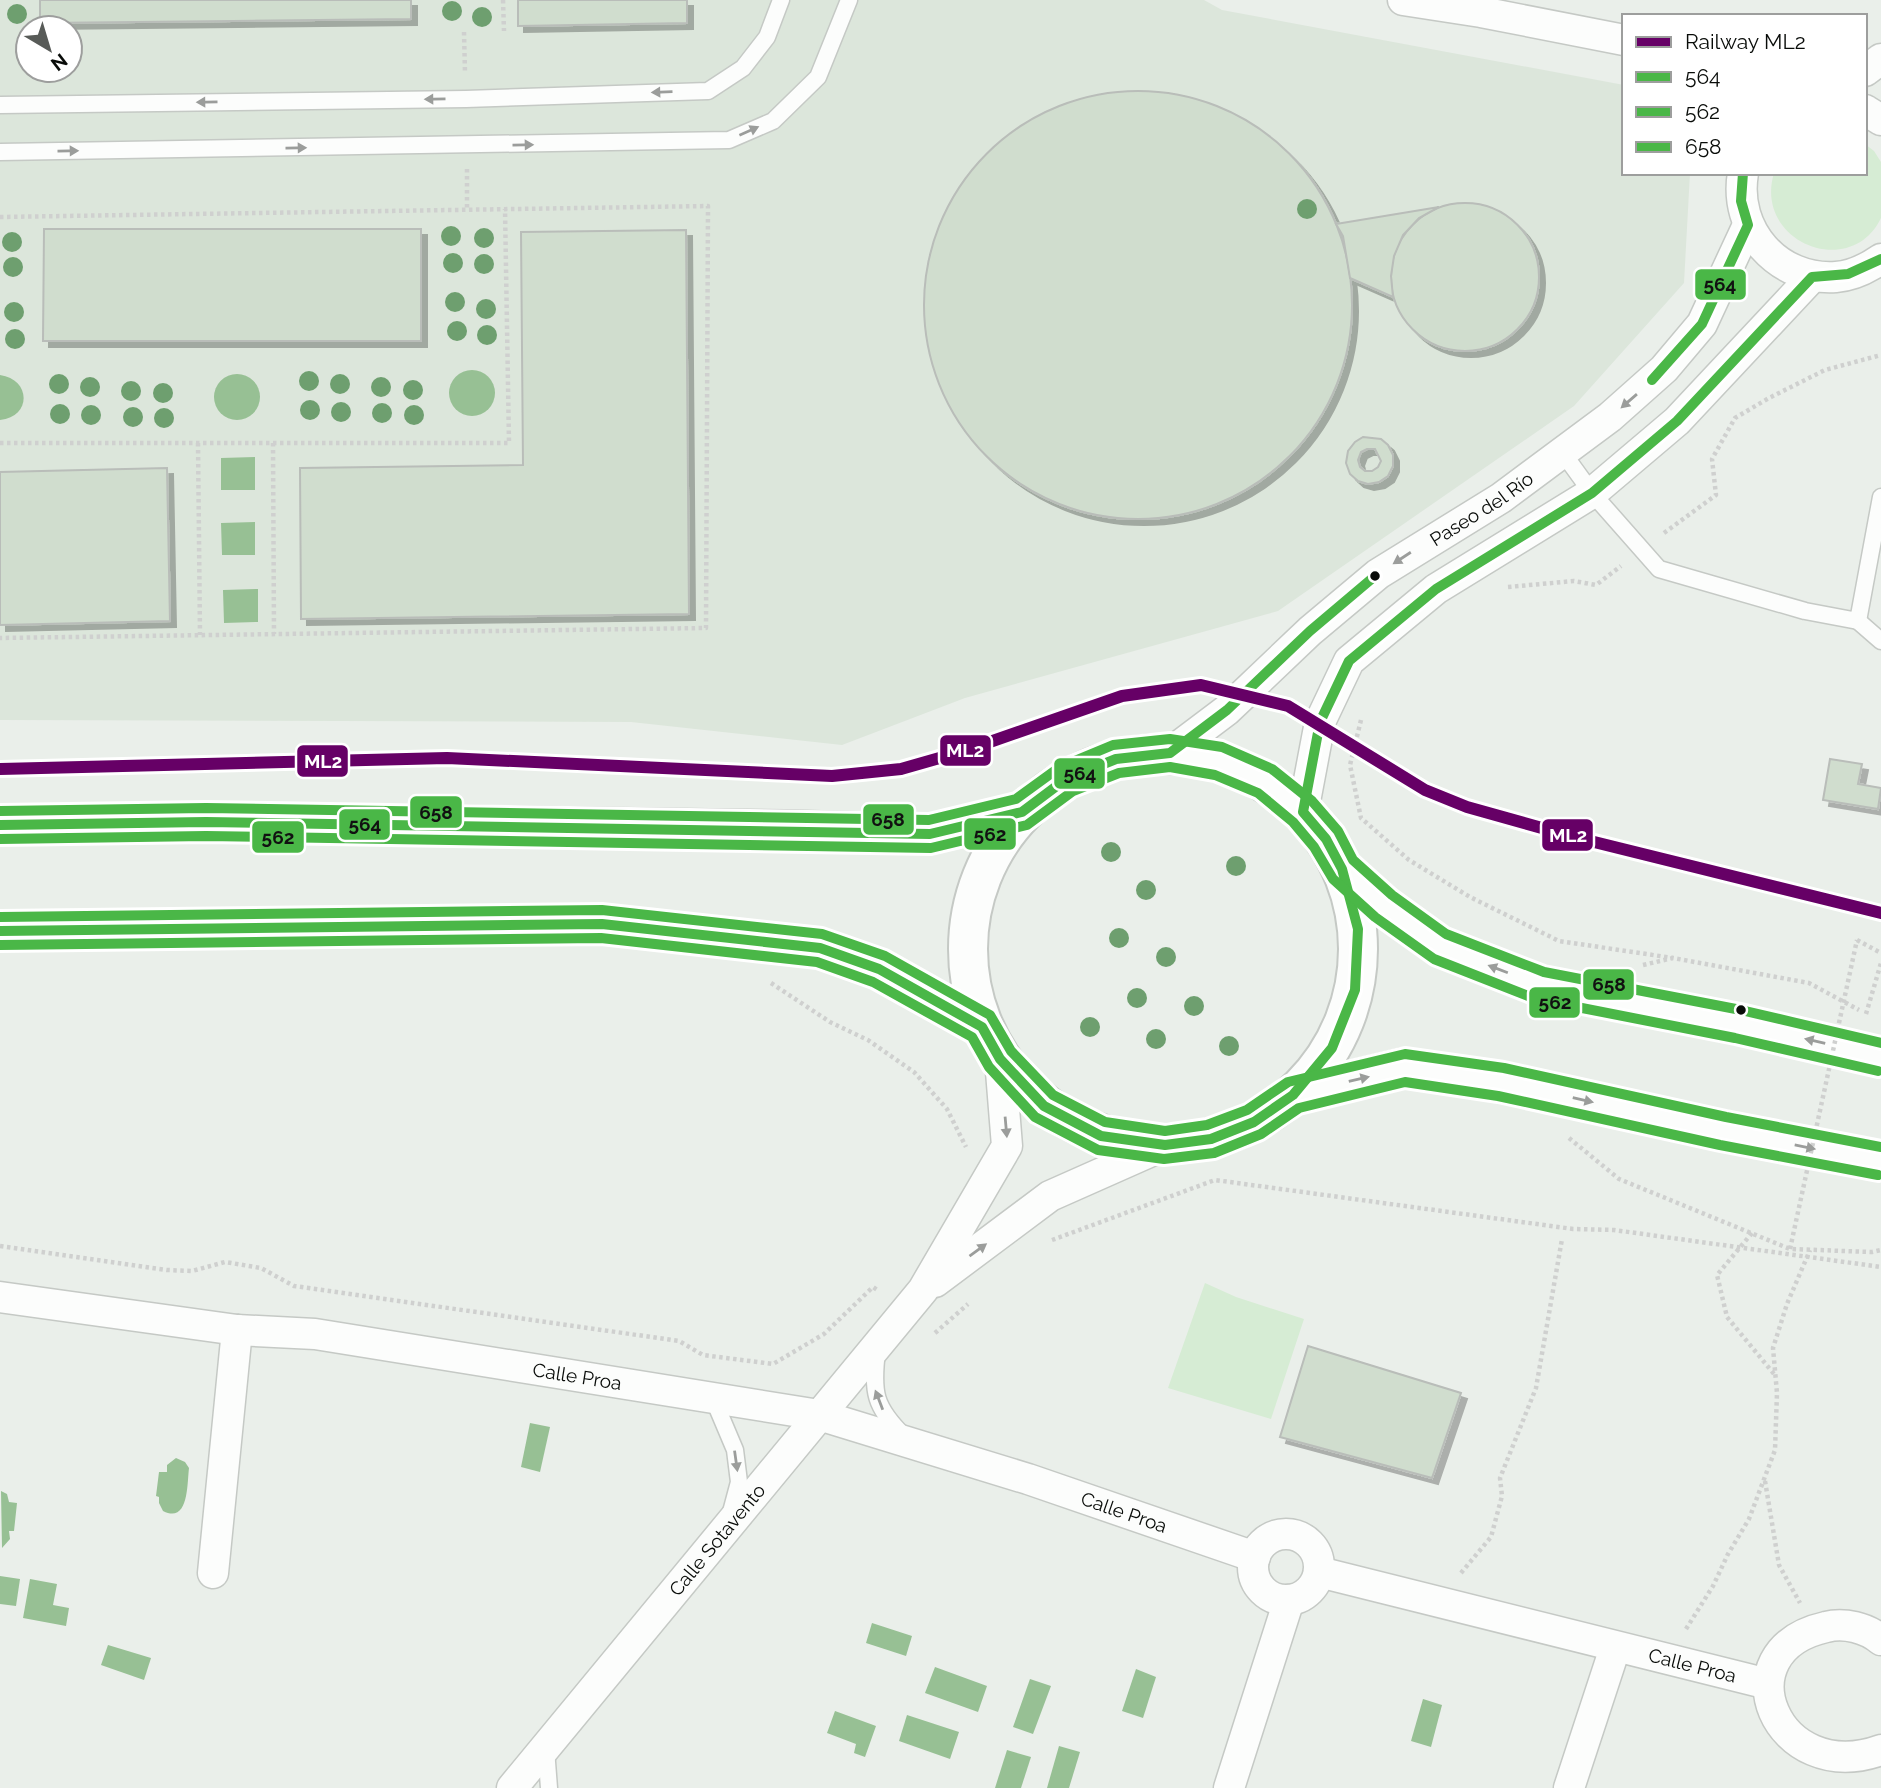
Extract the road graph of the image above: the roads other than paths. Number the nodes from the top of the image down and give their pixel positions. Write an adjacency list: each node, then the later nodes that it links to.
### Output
1 (782, 0): 6 (lane, one-way to 6)
2 (849, 0): 7 (lane, one-way to 2)
3 (1403, 0): 4 (street)
4 (1481, 6): 5 (street)
5 (1622, 40)
6 (0, 105)
7 (0, 152)
8 (1742, 175): 9 (street)
9 (1748, 225): 11 (street); 12 (street, Paseo del Río, one-way to 12)
10 (1881, 259): 11 (street)
11 (1812, 277): 13 (street)
12 (1563, 453): 13 (lane); 17 (street, Paseo del Río, one-way to 17)
13 (1592, 493): 15 (lane); 19 (street)
14 (1881, 497): 15 (lane)
15 (1858, 621): 16 (lane)
16 (1881, 641)
17 (1170, 753): 18 (highway); 19 (highway)
18 (1023, 812): 20 (highway); 23 (highway)
19 (1303, 812): 21 (highway)
20 (0, 825)
21 (1342, 869): 24 (highway, one-way to 21); 25 (highway)
22 (0, 931): 23 (highway)
23 (991, 1043): 26 (highway); 28 (street, Calle Sotavento, one-way to 28)
24 (1881, 1057)
25 (1293, 1095): 26 (highway); 27 (highway, one-way to 27)
26 (1165, 1145): 28 (street, Calle Sotavento, one-way to 26)
27 (1881, 1161)
28 (923, 1290): 31 (street, Calle Sotavento)
29 (0, 1297): 30 (street, Calle Proa)
30 (237, 1330): 32 (street, Calle Proa); 38 (street)
31 (878, 1346): 33 (street, Calle Sotavento); 34 (lane, one-way to 31)
32 (713, 1398): 33 (street, Calle Proa); 35 (lane, one-way to 35)
33 (819, 1415): 34 (street, Calle Proa); 35 (street, Calle Sotavento)
34 (912, 1443): 36 (street, Calle Proa)
35 (727, 1526): 43 (street, Calle Sotavento)
36 (1255, 1557): 37 (street); 39 (street)
37 (1319, 1572): 39 (street); 41 (street, Calle Proa)
38 (213, 1573)
39 (1289, 1600): 47 (street)
40 (1881, 1640): 42 (street)
41 (1615, 1648): 42 (street, Calle Proa); 48 (street)
42 (1768, 1684): 44 (street)
43 (546, 1745): 45 (street, Calle Sotavento); 46 (lane)
44 (1881, 1749)
45 (512, 1788)
46 (549, 1788)
47 (1229, 1788)
48 (1569, 1788)

